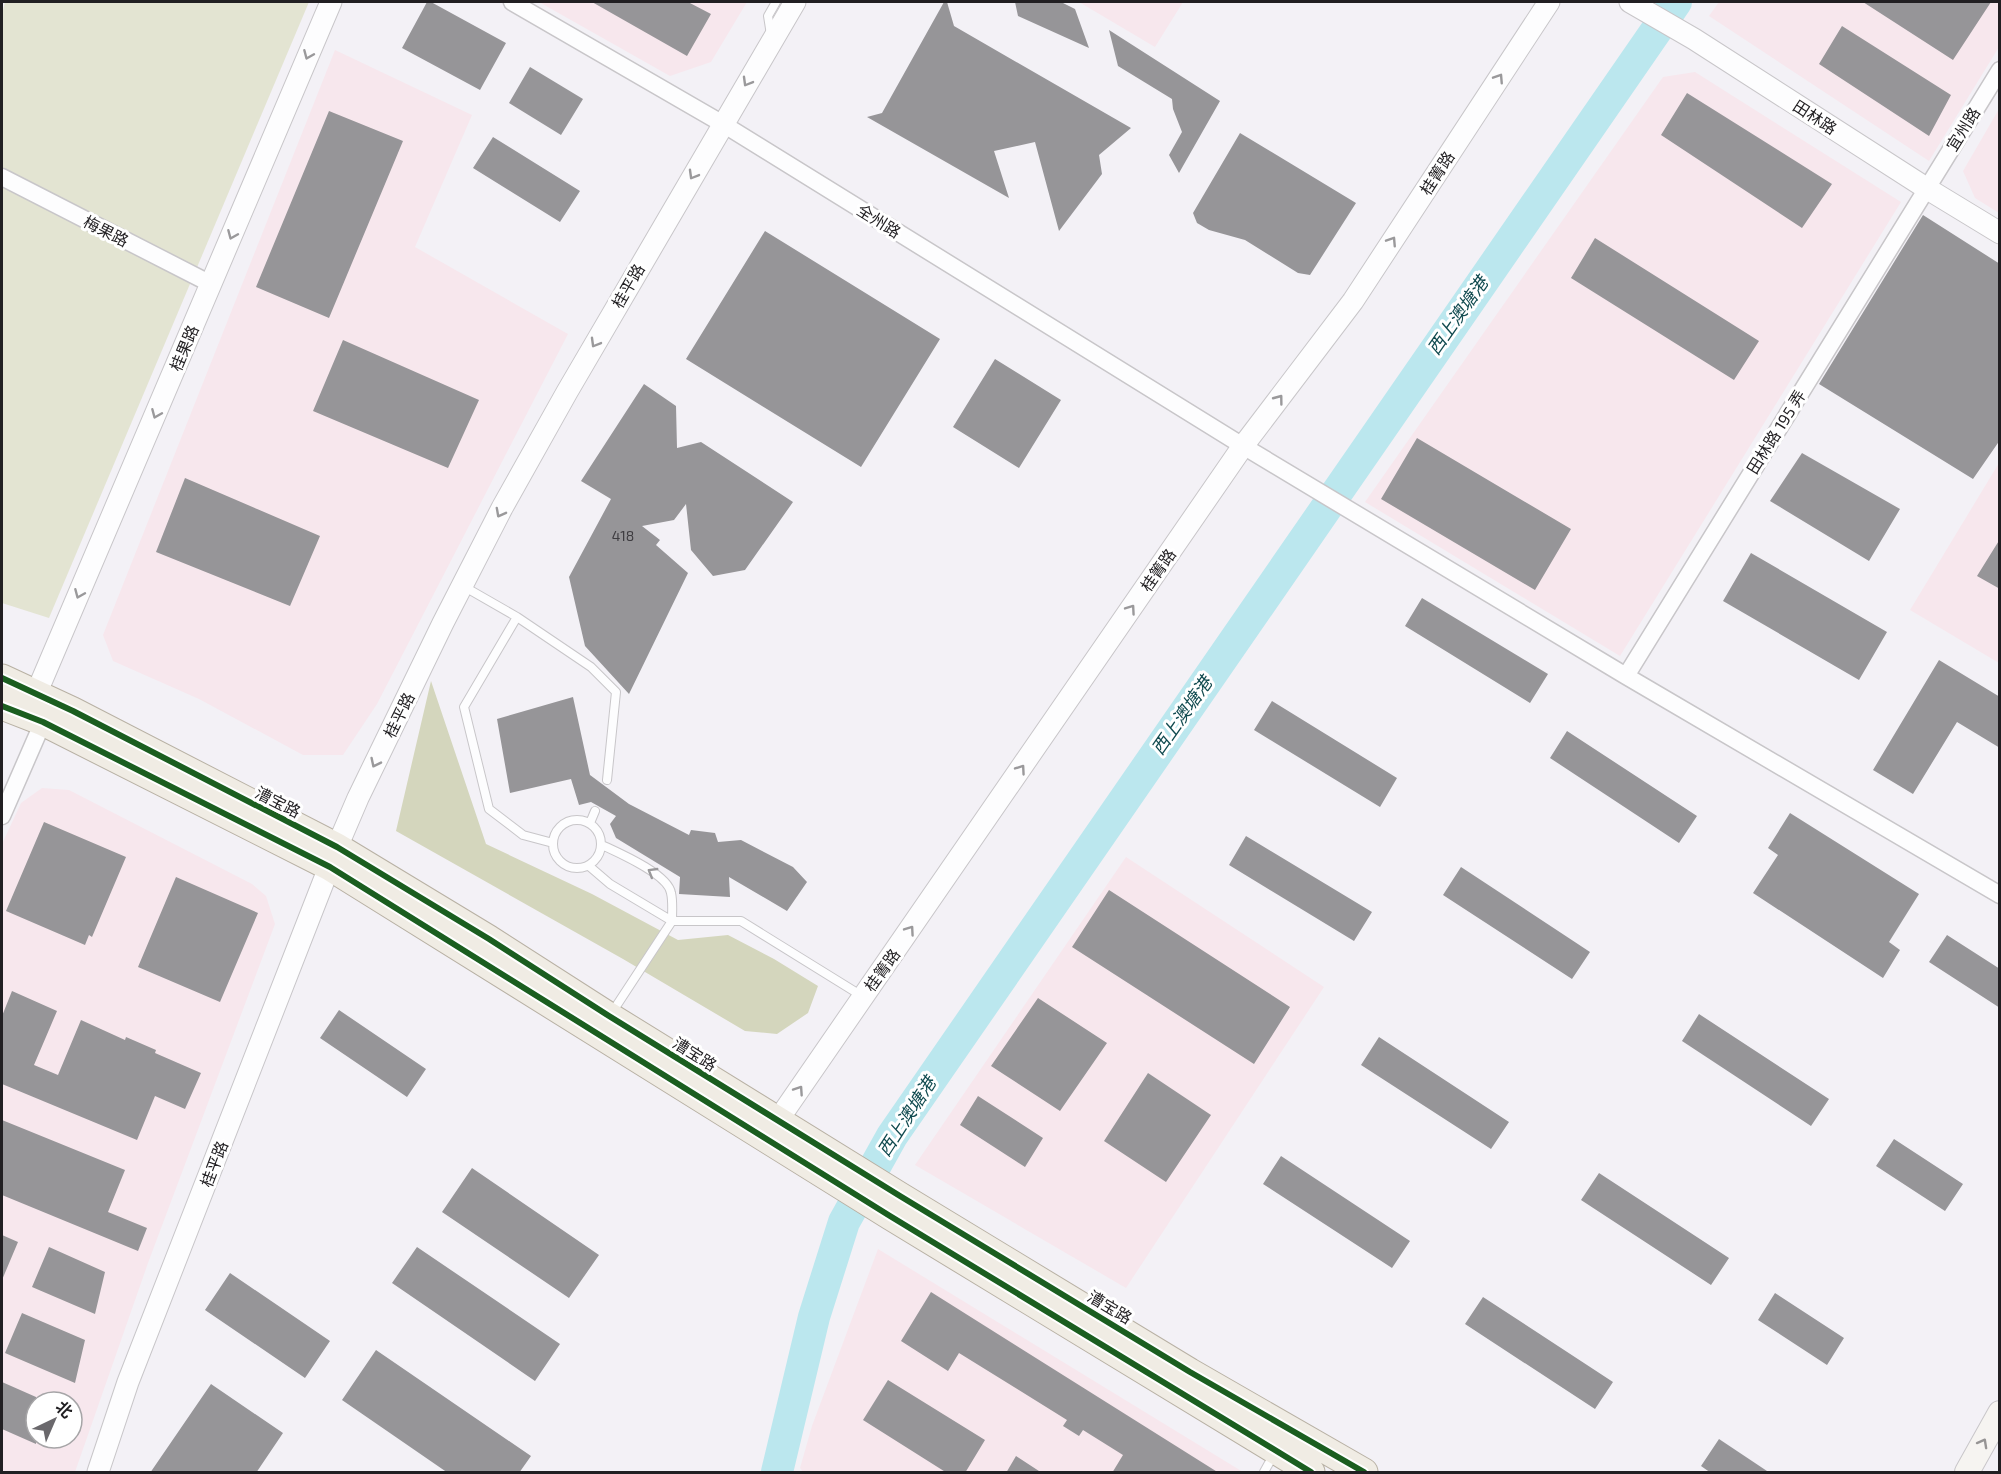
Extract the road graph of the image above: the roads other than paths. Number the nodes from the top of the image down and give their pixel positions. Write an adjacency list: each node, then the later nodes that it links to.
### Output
1 (331, 2): 13 (street, 桂果路, one-way to 13)
2 (512, 2): 9 (street, 全州路)
3 (776, 2): 7 (lane)
4 (795, 2): 7 (street, 桂平路)
5 (1548, 2): 14 (street, 桂箐路, one-way to 5)
6 (1633, 4): 11 (street, 田林路)
7 (772, 40): 9 (street, 桂平路, one-way to 9)
8 (2000, 70): 11 (street, 宜州路)
9 (723, 124): 14 (street, 全州路); 15 (street, 桂平路, one-way to 15)
10 (2, 177): 13 (street, 梅果路)
11 (1926, 188): 12 (street, 田林路); 17 (street, 田林路 195 弄)
12 (2000, 233)
13 (211, 284): 19 (street, 桂果路, one-way to 19)
14 (1244, 446): 17 (street, 全州路); 32 (street, 桂箐路, one-way to 14)
15 (462, 586): 16 (lane); 28 (street, 桂平路, one-way to 28)
16 (517, 618): 22 (lane); 26 (lane)
17 (1626, 676): 30 (street, 全州路)
18 (2, 678): 19 (main road, 漕宝路)
19 (36, 694): 28 (main road, 漕宝路)
20 (2, 706): 21 (main road, 漕宝路)
21 (43, 722): 24 (street); 28 (main road, 漕宝路)
22 (608, 780)
23 (595, 811): 25 (lane)
24 (2, 816)
25 (590, 823): 26 (lane); 27 (lane)
26 (553, 843): 29 (lane)
27 (602, 845): 29 (lane); 31 (lane, one-way to 27)
28 (333, 857): 33 (main road, 漕宝路); 34 (main road, 漕宝路); 38 (street, 桂平路)
29 (589, 866): 31 (lane)
30 (2000, 895)
31 (672, 921): 32 (lane); 33 (lane)
32 (863, 997): 34 (street, 桂箐路, one-way to 32)
33 (609, 1016): 34 (main road, 漕宝路)
34 (772, 1129): 35 (main road, 漕宝路)
35 (895, 1206): 37 (main road, 漕宝路); 40 (main road, 漕宝路)
36 (2000, 1413): 41 (main road, one-way to 36)
37 (1270, 1462): 39 (main road, 漕宝路)
38 (98, 1473)
39 (1311, 1473)
40 (1364, 1473)
41 (1967, 1473)

